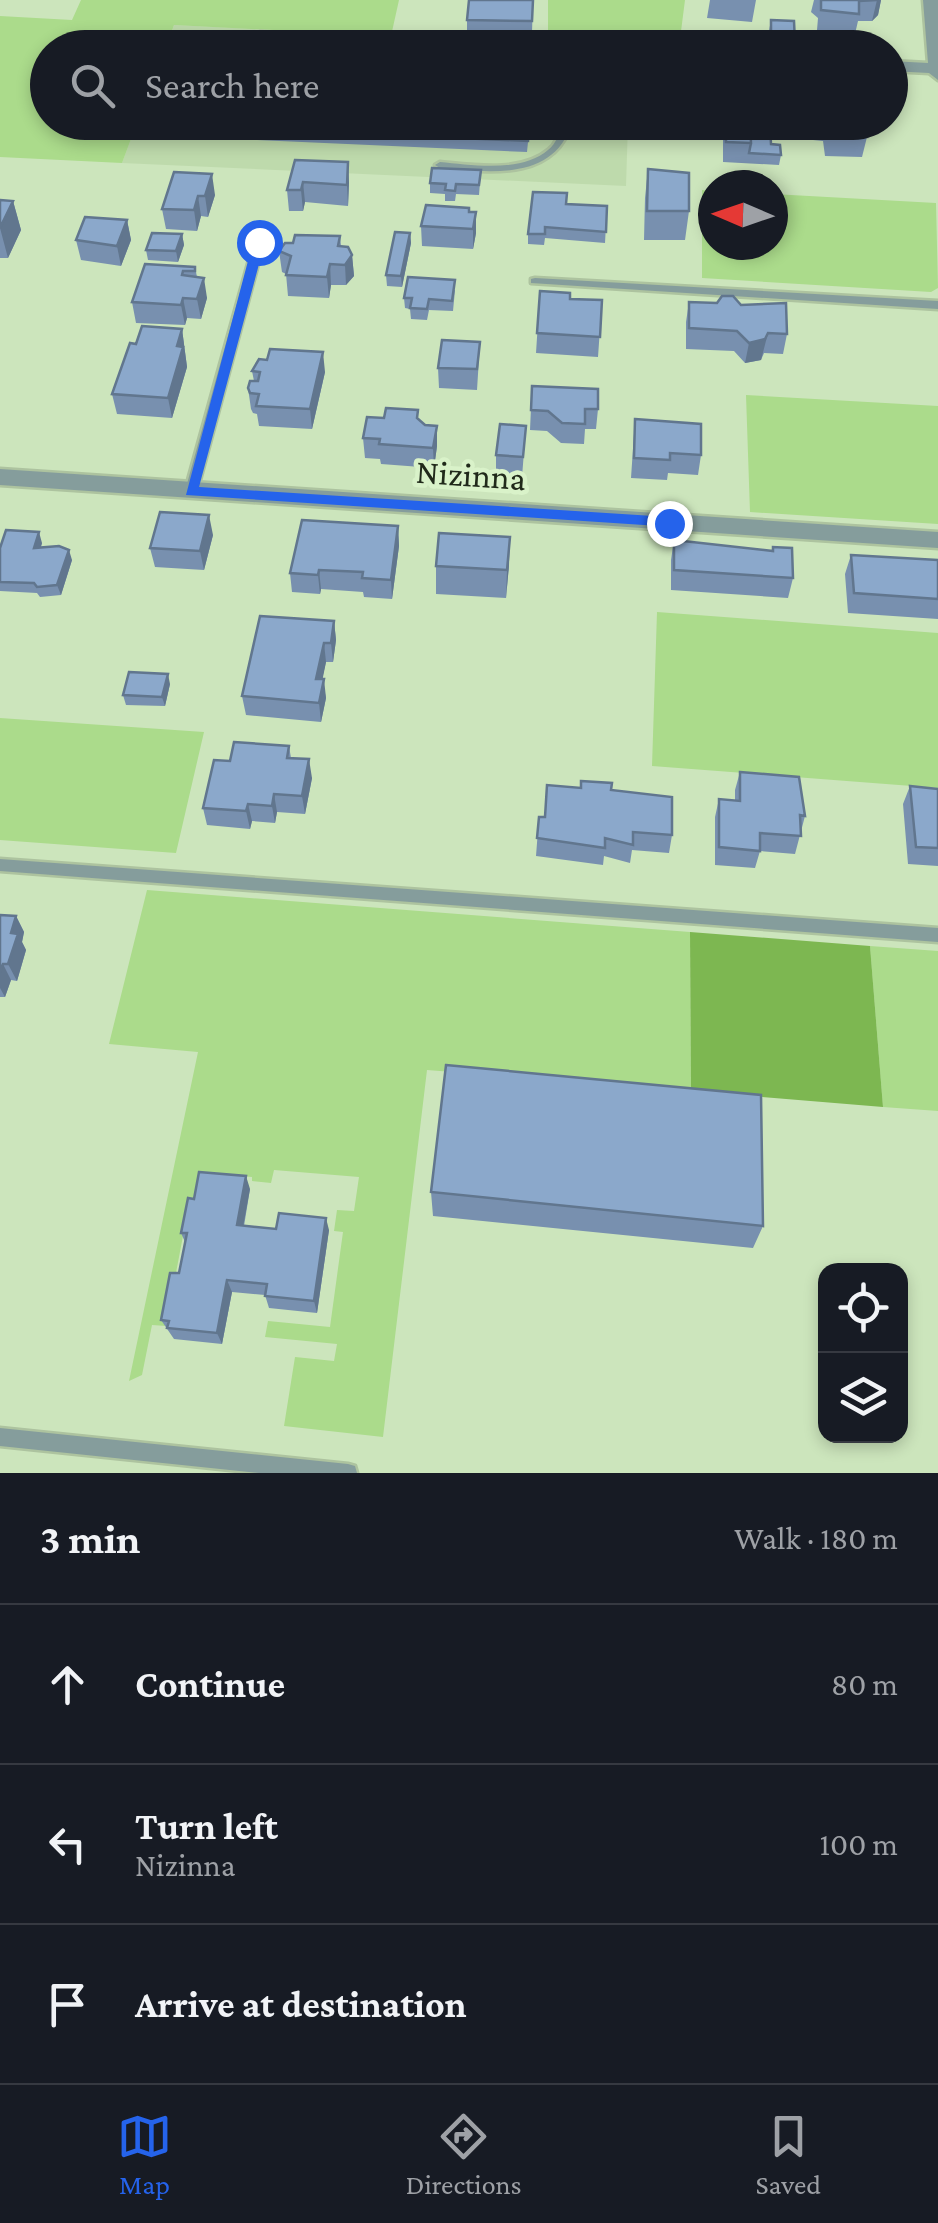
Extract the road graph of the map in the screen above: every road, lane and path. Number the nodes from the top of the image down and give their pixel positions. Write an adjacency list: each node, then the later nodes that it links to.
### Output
1 (931, 0): 3 (street)
2 (908, 68): 3 (street)
3 (938, 71)
4 (564, 140): 5 (lane)
5 (440, 166)
6 (259, 242): 10 (lane)
7 (536, 281): 8 (lane)
8 (938, 306)
9 (0, 476): 10 (street, Nizinna)
10 (191, 491): 11 (street, Nizinna)
11 (938, 540)
12 (0, 865): 13 (lane)
13 (938, 935)
14 (0, 1437): 15 (lane)
15 (348, 1473)

